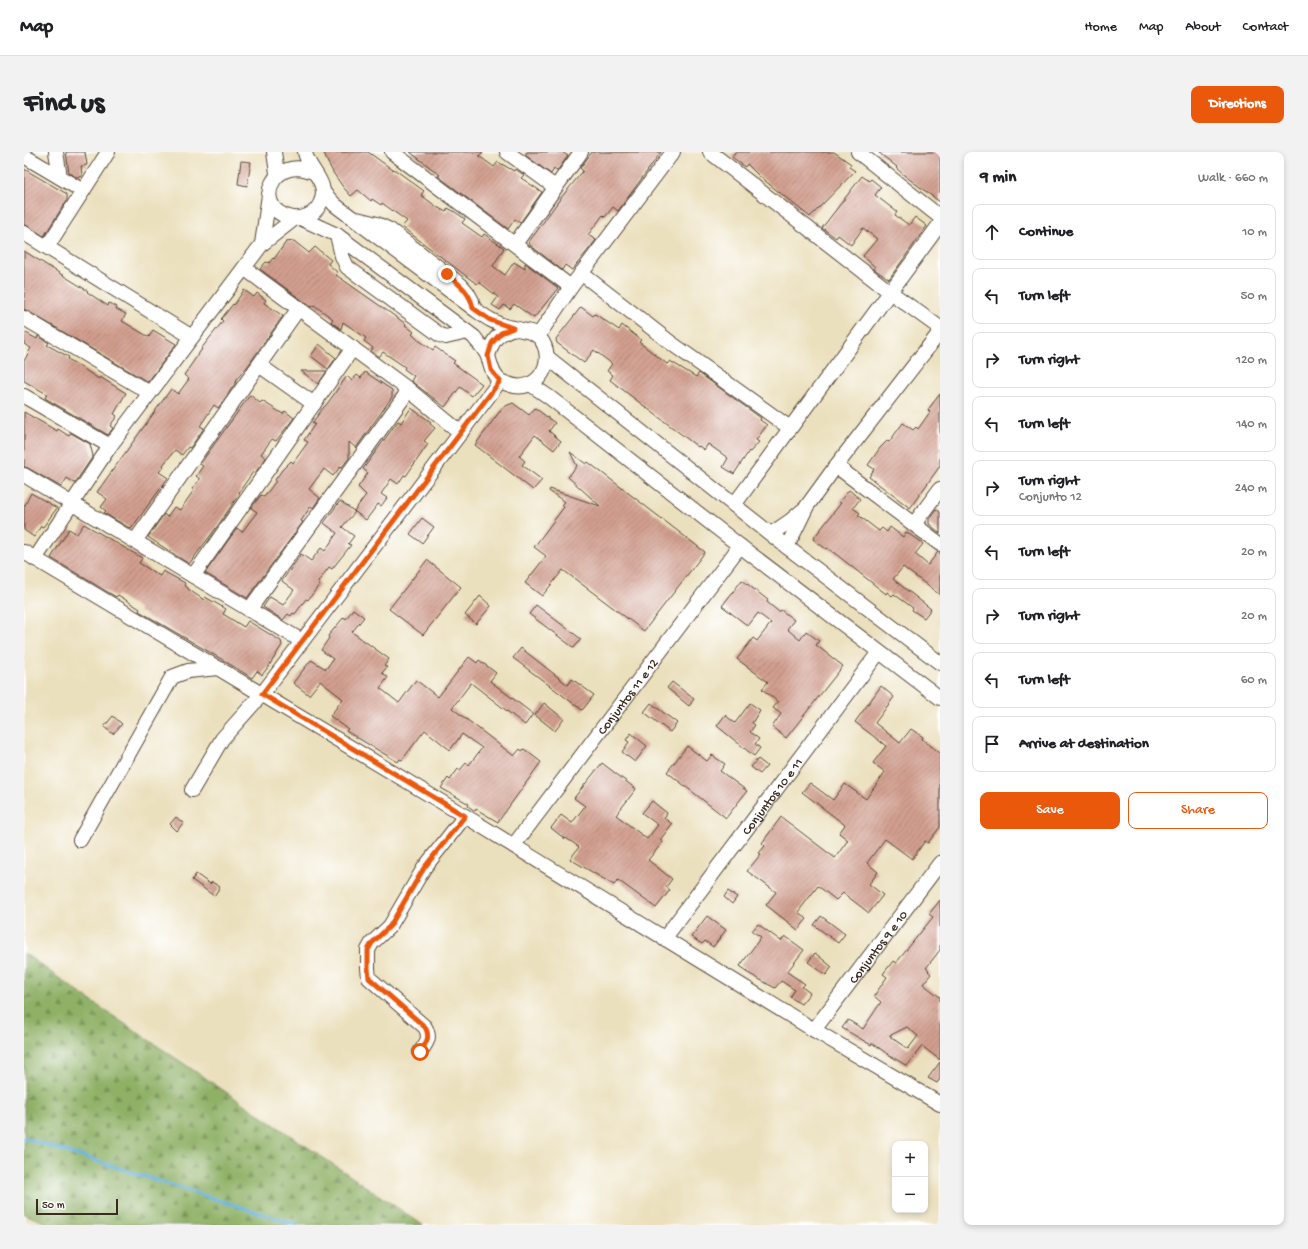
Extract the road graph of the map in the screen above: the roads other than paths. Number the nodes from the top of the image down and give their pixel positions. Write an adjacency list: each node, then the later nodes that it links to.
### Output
1 (56, 152): 14 (street)
2 (108, 152): 16 (street)
3 (274, 152): 12 (street)
4 (305, 152): 13 (street)
5 (392, 152): 25 (street)
6 (507, 152): 15 (street)
7 (581, 152): 15 (street)
8 (673, 152): 28 (street)
9 (710, 152): 30 (street)
10 (858, 152): 19 (street)
11 (24, 156): 14 (street)
12 (277, 173): 13 (street); 17 (street)
13 (315, 173): 18 (street)
14 (60, 177): 16 (street)
15 (555, 187): 25 (street)
16 (83, 191): 26 (street)
17 (269, 192): 20 (street); 24 (street)
18 (323, 192): 20 (street); 33 (street)
19 (940, 217)
20 (297, 218): 23 (street); 24 (street)
21 (940, 224): 30 (street)
22 (24, 233): 26 (street)
23 (338, 235): 35 (street); 35 (street)
24 (262, 244): 27 (street)
25 (514, 244): 29 (street)
26 (48, 247): 38 (street)
27 (244, 268): 31 (street); 38 (street)
28 (581, 273): 29 (street); 49 (street)
29 (571, 287): 37 (street)
30 (890, 292): 34 (street); 49 (street)
31 (299, 308): 39 (street); 42 (street)
32 (24, 318): 46 (street)
33 (513, 328): 37 (street); 40 (street)
34 (940, 328)
35 (467, 332): 40 (street)
36 (940, 332): 52 (street)
37 (538, 336): 41 (street)
38 (192, 337): 46 (street)
39 (353, 348): 45 (street); 48 (street)
40 (488, 356): 43 (street)
41 (547, 357): 44 (street); 56 (street)
42 (259, 365): 48 (street); 60 (street)
43 (500, 381): 44 (street); 50 (street)
44 (530, 384): 62 (street)
45 (409, 390): 50 (street); 66 (street)
46 (150, 393): 51 (street)
47 (24, 396): 51 (street)
48 (314, 404): 65 (street)
49 (790, 428): 56 (street)
50 (461, 433): 67 (street)
51 (110, 446): 55 (street)
52 (836, 466): 57 (street); 58 (street)
53 (24, 475): 55 (street)
54 (940, 489): 58 (street)
55 (72, 503): 60 (street); 64 (street)
56 (734, 505): 59 (street)
57 (807, 506): 59 (street); 63 (street)
58 (914, 524): 61 (street)
59 (771, 534): 63 (street)
60 (135, 541): 65 (street)
61 (940, 544)
62 (740, 546): 68 (street); 76 (street, Conjuntos 11 e 12)
63 (787, 547): 69 (street)
64 (30, 556): 70 (street)
65 (193, 576): 66 (street)
66 (249, 610): 67 (street)
67 (302, 641): 71 (street)
68 (879, 652): 72 (street); 78 (street, Conjuntos 10 e 11)
69 (940, 663)
70 (218, 668): 71 (street); 75 (street)
71 (262, 694): 73 (street); 74 (street)
72 (940, 698)
73 (192, 790)
74 (465, 816): 76 (street); 80 (street)
75 (80, 840)
76 (514, 845): 78 (street)
77 (940, 863): 79 (street, Conjuntos 9 e 10)
78 (664, 939): 79 (street)
79 (814, 1030): 81 (street)
80 (420, 1052)
81 (940, 1104)

